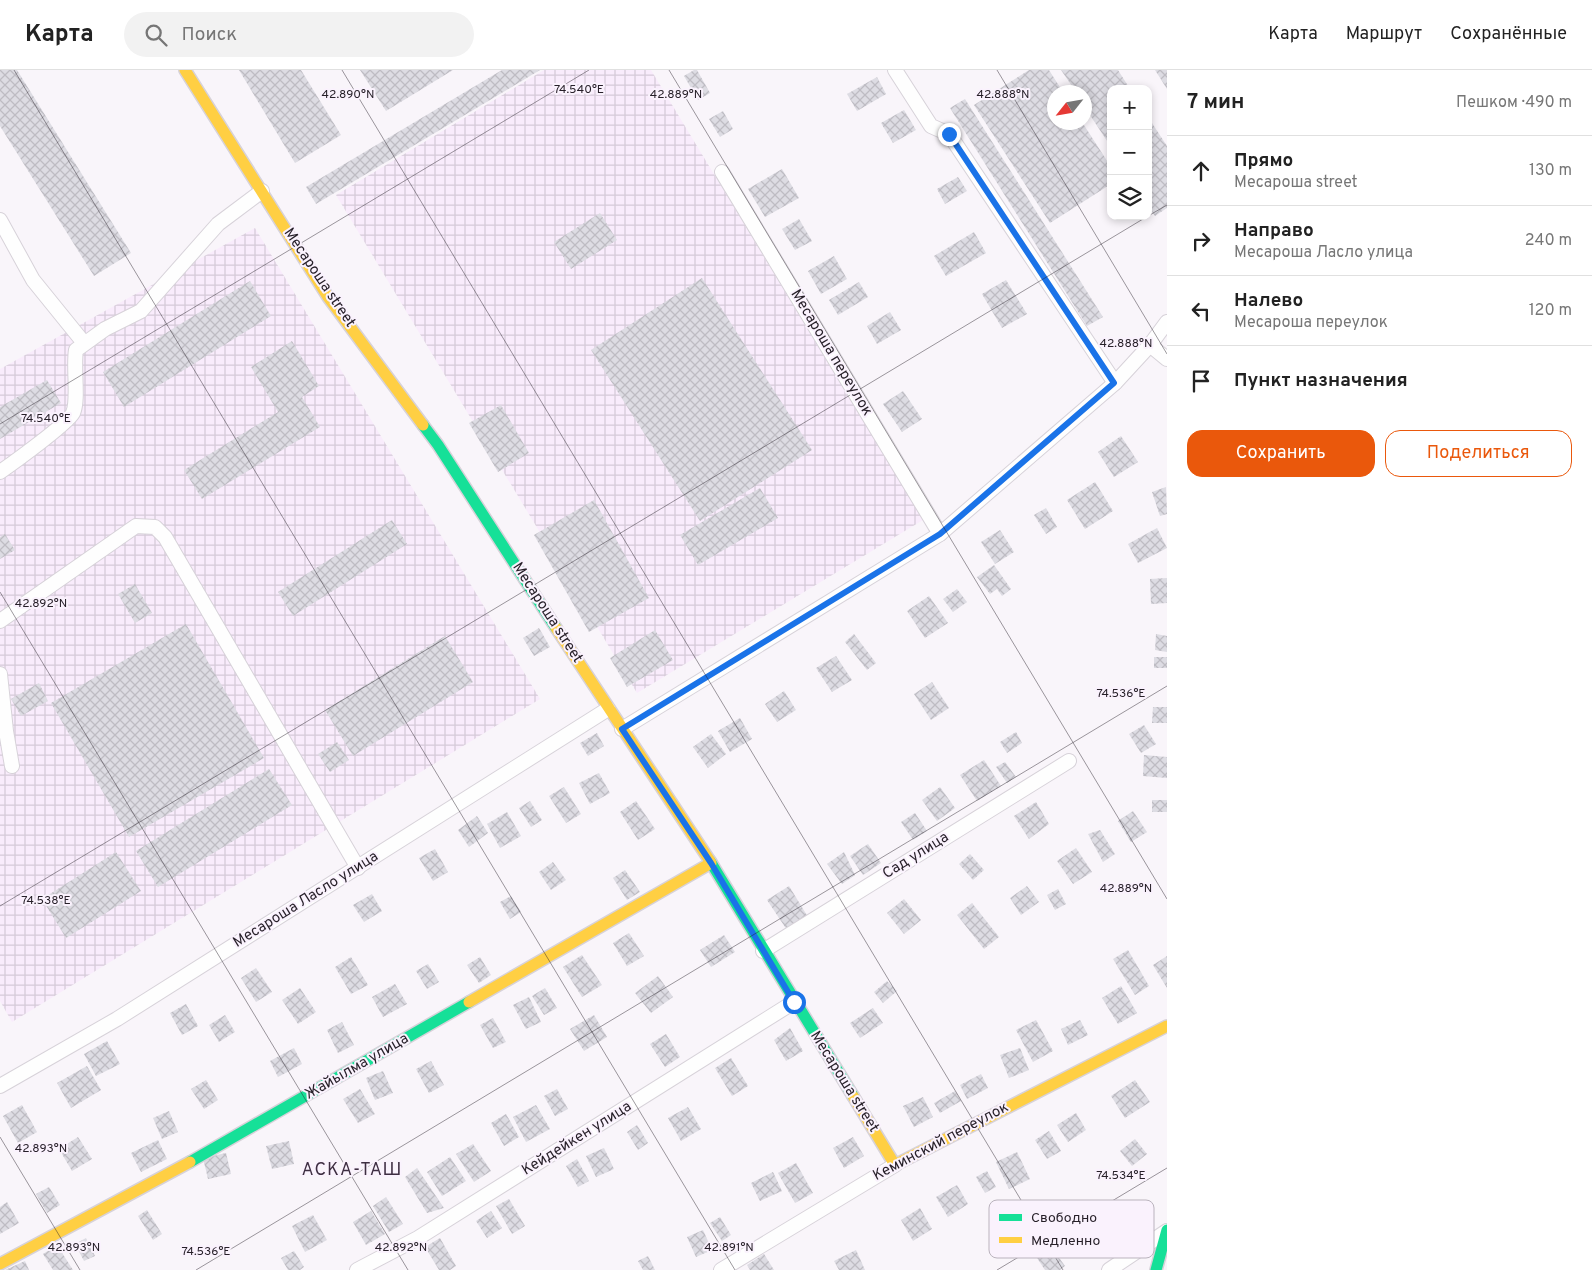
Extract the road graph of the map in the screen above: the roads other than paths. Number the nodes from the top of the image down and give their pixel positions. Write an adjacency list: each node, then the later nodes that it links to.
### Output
1 (185, 70): 4 (street, Месароша street)
2 (895, 70): 10 (street)
3 (722, 172): 12 (street, Месароша переулок)
4 (262, 191): 7 (street); 15 (street, Месароша street)
5 (0, 220): 7 (street)
6 (1167, 322): 8 (street)
7 (84, 343): 11 (street)
8 (1150, 345): 9 (street); 10 (street)
9 (1167, 359)
10 (1114, 383): 12 (street)
11 (0, 472)
12 (940, 534): 16 (street)
13 (0, 621): 20 (street)
14 (0, 674): 18 (street)
15 (608, 709): 16 (street, Месароша street); 20 (street, Месароша Ласло улица)
16 (622, 729): 19 (street, Месароша street)
17 (1069, 761): 21 (street, Сад улица)
18 (12, 766)
19 (711, 863): 21 (street, Месароша street); 29 (street, Жайылма улица)
20 (358, 868): 24 (street, Месароша Ласло улица)
21 (763, 951): 22 (street, Месароша street)
22 (794, 1002): 25 (street, Месароша street); 30 (street, Кейдейкен улица)
23 (1167, 1026): 25 (street, Кеминский переулок)
24 (0, 1086)
25 (895, 1164): 31 (street, Кеминский переулок)
26 (1167, 1230): 27 (street); 33 (street)
27 (1154, 1239)
28 (1126, 1258): 32 (street)
29 (0, 1264)
30 (357, 1270)
31 (721, 1270)
32 (1109, 1270)
33 (1156, 1270)

